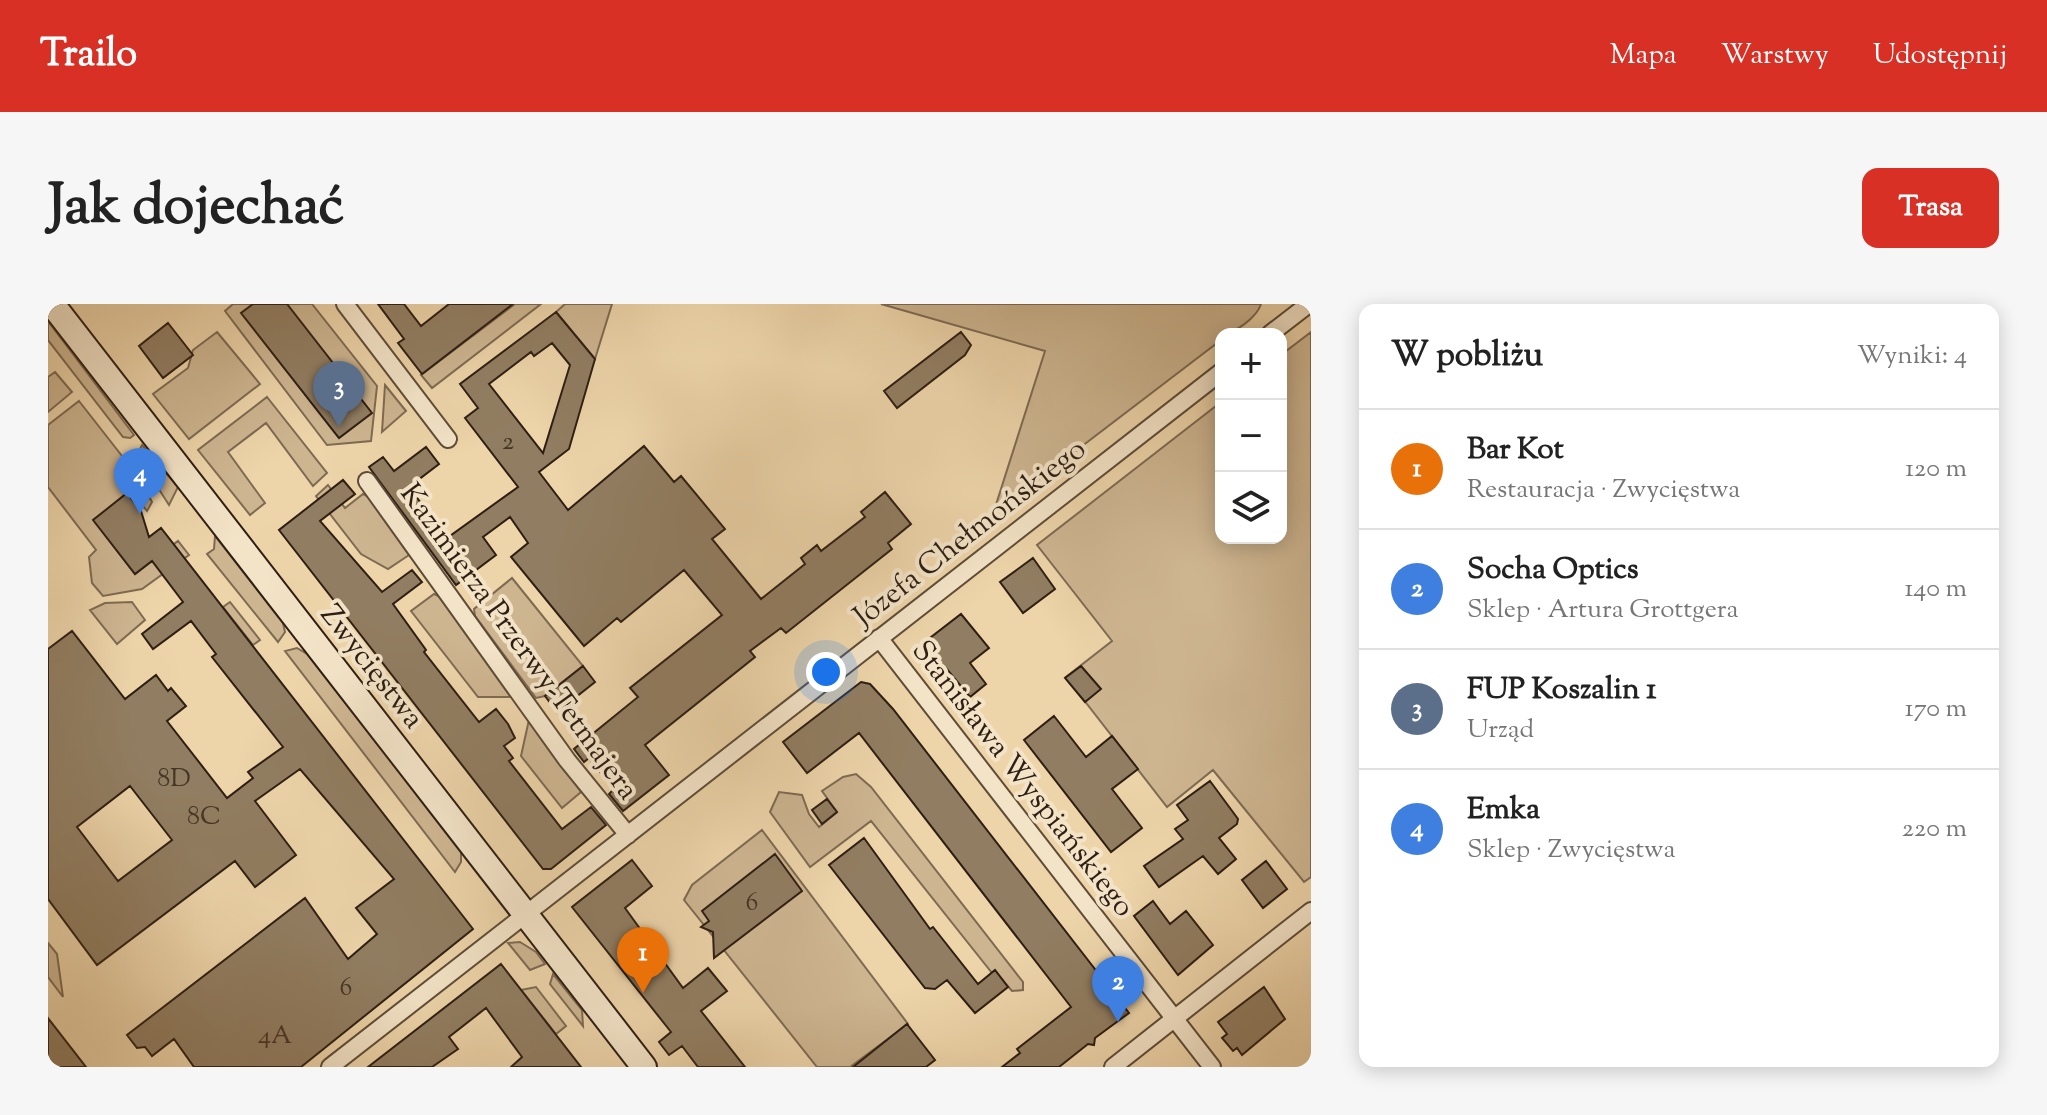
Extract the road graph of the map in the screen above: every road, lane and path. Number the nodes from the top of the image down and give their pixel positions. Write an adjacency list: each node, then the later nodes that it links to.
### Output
1 (52, 304): 11 (street, Zwycięstwa)
2 (345, 304): 6 (street)
3 (1309, 304): 4 (street)
4 (1278, 328)
5 (1215, 377): 8 (street, Józefa Chełmońskiego)
6 (448, 439)
7 (367, 481): 9 (street, Kazimierza Przerwy-Tetmajera)
8 (879, 638): 9 (street, Józefa Chełmońskiego); 12 (street, Stanisława Wyspiańskiego)
9 (628, 835): 11 (street, Józefa Chełmońskiego)
10 (1311, 911): 12 (street)
11 (526, 915): 13 (street, Józefa Chełmońskiego); 14 (street, Zwycięstwa)
12 (1176, 1018): 15 (street); 16 (street, Stanisława Wyspiańskiego)
13 (330, 1067)
14 (644, 1067)
15 (1113, 1067)
16 (1212, 1067)

